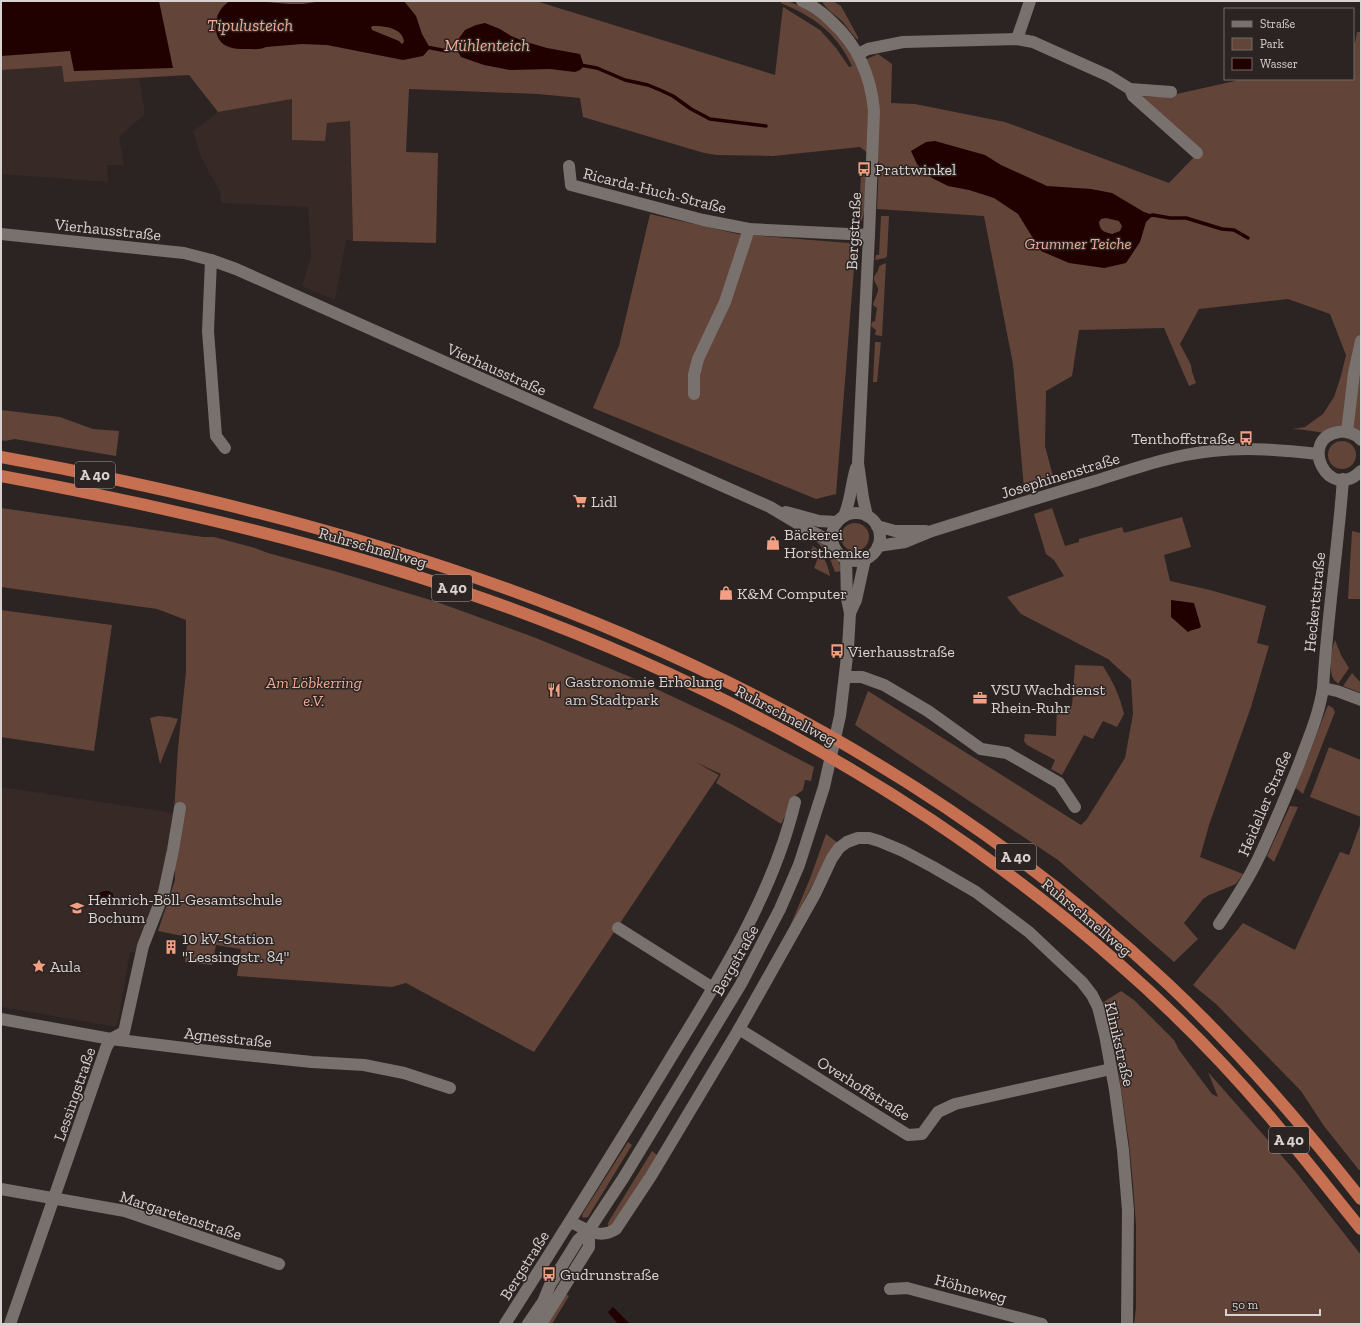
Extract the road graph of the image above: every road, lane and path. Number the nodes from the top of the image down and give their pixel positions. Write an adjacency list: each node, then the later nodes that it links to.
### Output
1 (1030, 1): 3 (street)
2 (805, 2): 4 (street, Bergstraße)
3 (1017, 39): 4 (street); 5 (street)
4 (858, 54): 11 (street, Bergstraße)
5 (1130, 89): 6 (street); 7 (street)
6 (1171, 92)
7 (1196, 153)
8 (569, 166): 9 (street, Ricarda-Huch-Straße)
9 (749, 229): 11 (street, Ricarda-Huch-Straße); 14 (street)
10 (1, 234): 12 (street, Vierhausstraße)
11 (869, 236): 20 (street, Bergstraße)
12 (211, 260): 17 (street); 24 (street, Vierhausstraße)
13 (1361, 341): 15 (street)
14 (694, 394)
15 (1347, 432): 16 (street); 18 (street)
16 (1361, 440)
17 (225, 448)
18 (1318, 454): 23 (street); 28 (street, Josephinenstraße)
19 (1, 457): 49 (highway, Ruhrschnellweg / A 40)
20 (858, 463): 25 (street, Bergstraße); 26 (street, Bergstraße)
21 (1361, 471): 23 (street)
22 (1, 476): 55 (highway, Ruhrschnellweg / A 40)
23 (1343, 479): 35 (street, Heckertstraße)
24 (770, 507): 26 (street, Vierhausstraße); 29 (street, Vierhausstraße)
25 (868, 516): 26 (street); 27 (street, Bergstraße)
26 (840, 519): 29 (street, Bergstraße)
27 (877, 526): 28 (street, Josephinenstraße); 30 (street)
28 (932, 531): 30 (street, Josephinenstraße)
29 (832, 542): 31 (street)
30 (878, 546): 32 (street)
31 (846, 559): 32 (street); 33 (street, Bergstraße)
32 (865, 559): 33 (street, Bergstraße)
33 (850, 613): 34 (street, Bergstraße)
34 (844, 677): 38 (street); 56 (street, Bergstraße)
35 (1322, 688): 36 (street); 41 (street, Heideller Straße)
36 (1361, 700)
37 (795, 802): 43 (street, Bergstraße)
38 (1075, 807)
39 (180, 808): 46 (street, Lessingstraße)
40 (832, 858): 45 (street, Bergstraße); 47 (street, Klinikstraße)
41 (1219, 924)
42 (618, 928): 43 (street, Bergstraße)
43 (713, 988): 54 (street, Bergstraße)
44 (1, 1019): 46 (street, Agnesstraße)
45 (739, 1029): 47 (street, Overhoffstraße); 56 (street, Bergstraße)
46 (112, 1039): 48 (street, Agnesstraße); 52 (street, Lessingstraße)
47 (1111, 1069): 64 (street, Klinikstraße)
48 (450, 1088)
49 (1338, 1170): 51 (highway); 53 (highway, Ruhrschnellweg / A 40)
50 (1, 1189): 52 (street, Margaretenstraße)
51 (1361, 1193)
52 (55, 1197): 57 (street, Margaretenstraße); 59 (street, Lessingstraße)
53 (1361, 1199)
54 (570, 1222): 56 (street, Bergstraße); 60 (street, Bergstraße)
55 (1361, 1229)
56 (589, 1230): 61 (street, Bergstraße); 62 (street, Bergstraße)
57 (279, 1264)
58 (890, 1289): 63 (street, Höhneweg)
59 (10, 1324)
60 (505, 1324)
61 (528, 1324)
62 (541, 1324)
63 (1042, 1324)
64 (1127, 1324)

